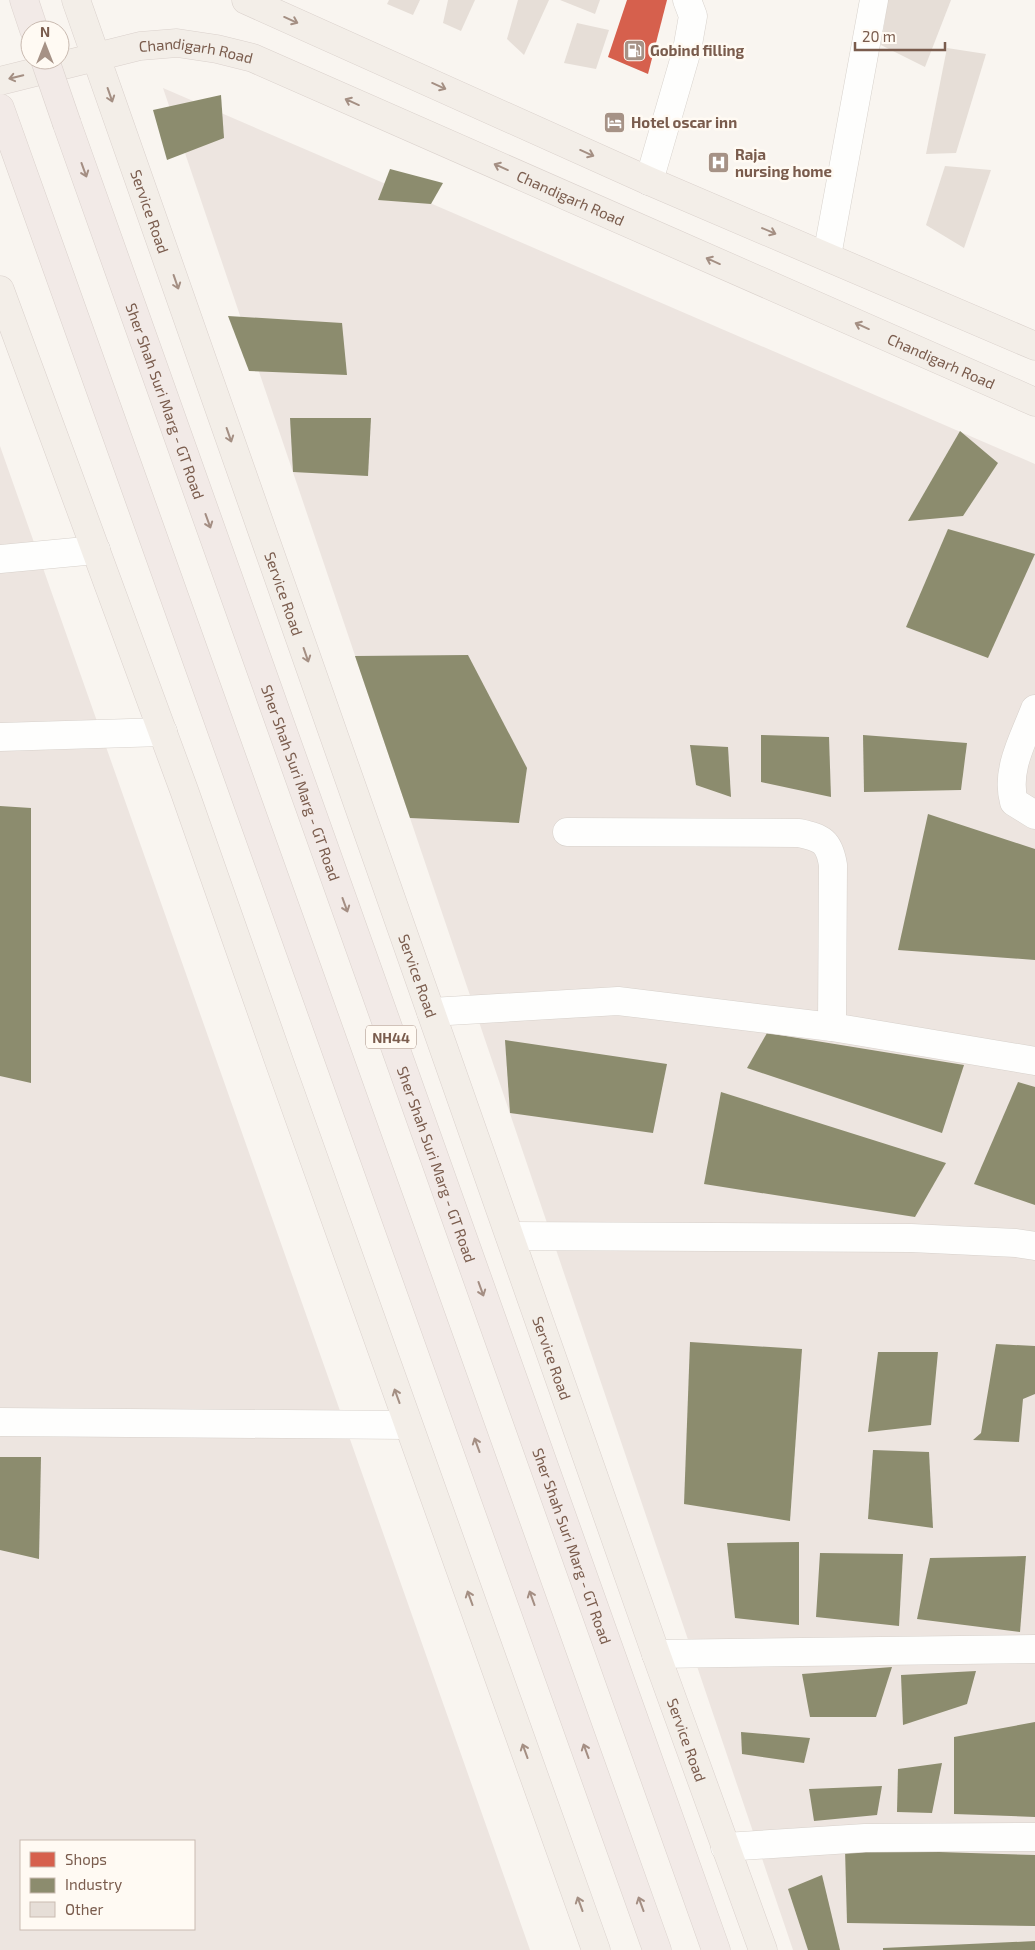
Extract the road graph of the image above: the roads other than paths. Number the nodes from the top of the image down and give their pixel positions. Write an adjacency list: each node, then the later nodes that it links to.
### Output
1 (24, 0): 6 (highway)
2 (76, 0): 7 (main road, Service Road)
3 (246, 0): 11 (main road, one-way to 11)
4 (687, 0): 11 (street)
5 (874, 0): 12 (street)
6 (31, 20)
7 (97, 57): 9 (main road, Chandigarh Road, one-way to 9); 15 (main road, Chandigarh Road, one-way to 7); 23 (main road, Service Road, one-way to 23)
8 (48, 70): 36 (highway, Sher Shah Suri Marg - GT Road / NH44, one-way to 36, bridge)
9 (0, 81)
10 (0, 108): 35 (highway, one-way to 10)
11 (649, 181): 12 (main road, one-way to 12)
12 (827, 256): 14 (main road)
13 (0, 290): 16 (main road)
14 (1035, 346)
15 (1035, 402)
16 (96, 550): 17 (street); 19 (main road)
17 (0, 559)
18 (1035, 709): 21 (street)
19 (163, 732): 20 (street); 29 (main road, one-way to 19)
20 (0, 737)
21 (1035, 815)
22 (567, 832): 24 (street)
23 (431, 1012): 24 (street); 26 (main road, Service Road)
24 (832, 1027): 25 (street)
25 (1035, 1061)
26 (510, 1236): 27 (street); 31 (main road, Service Road)
27 (1035, 1246)
28 (0, 1422): 29 (street)
29 (408, 1425): 34 (main road, one-way to 29)
30 (1035, 1649): 31 (street)
31 (656, 1654): 33 (main road, Service Road)
32 (1035, 1837): 33 (street)
33 (725, 1846): 37 (main road, Service Road)
34 (596, 1950)
35 (657, 1950)
36 (716, 1950)
37 (762, 1950)

